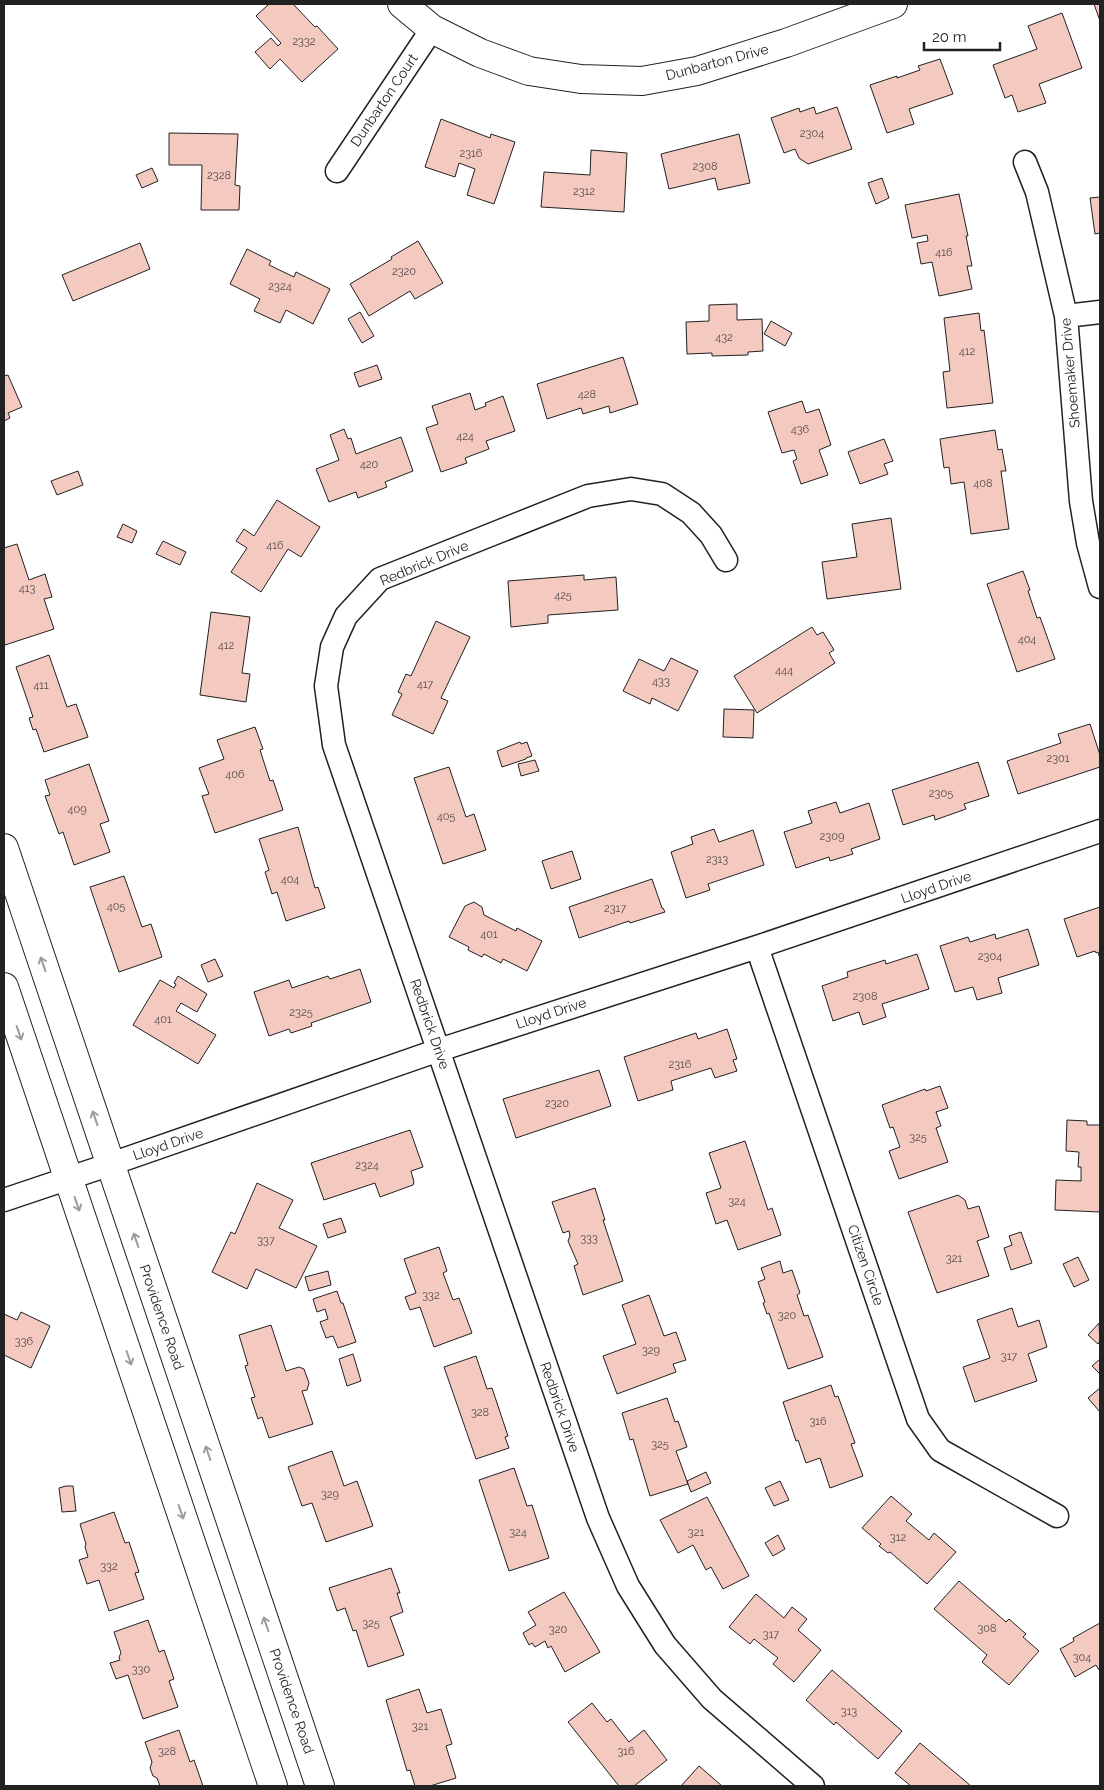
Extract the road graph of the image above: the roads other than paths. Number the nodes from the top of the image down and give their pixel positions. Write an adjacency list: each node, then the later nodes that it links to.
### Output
1 (402, 4): 3 (main road, Dunbarton Drive)
2 (892, 4): 3 (main road, Dunbarton Drive)
3 (432, 30): 5 (street, Dunbarton Court)
4 (1025, 162): 7 (street, Shoemaker Drive)
5 (337, 171)
6 (1100, 312): 7 (street)
7 (1066, 316): 9 (street, Shoemaker Drive)
8 (726, 560): 14 (street, Redbrick Drive)
9 (1100, 587)
10 (1100, 831): 12 (street, Lloyd Drive)
11 (4, 848): 15 (main road, Providence Road, one-way to 11)
12 (757, 947): 14 (street, Lloyd Drive); 18 (street, Citizen Circle)
13 (4, 987): 16 (main road, one-way to 16)
14 (439, 1050): 15 (street, Lloyd Drive); 21 (street, Redbrick Drive)
15 (111, 1164): 16 (street, Lloyd Drive); 20 (main road, Providence Road, one-way to 15)
16 (68, 1178): 17 (street, Lloyd Drive); 19 (main road, one-way to 19)
17 (4, 1200)
18 (1057, 1516)
19 (273, 1786)
20 (320, 1786)
21 (813, 1786)

